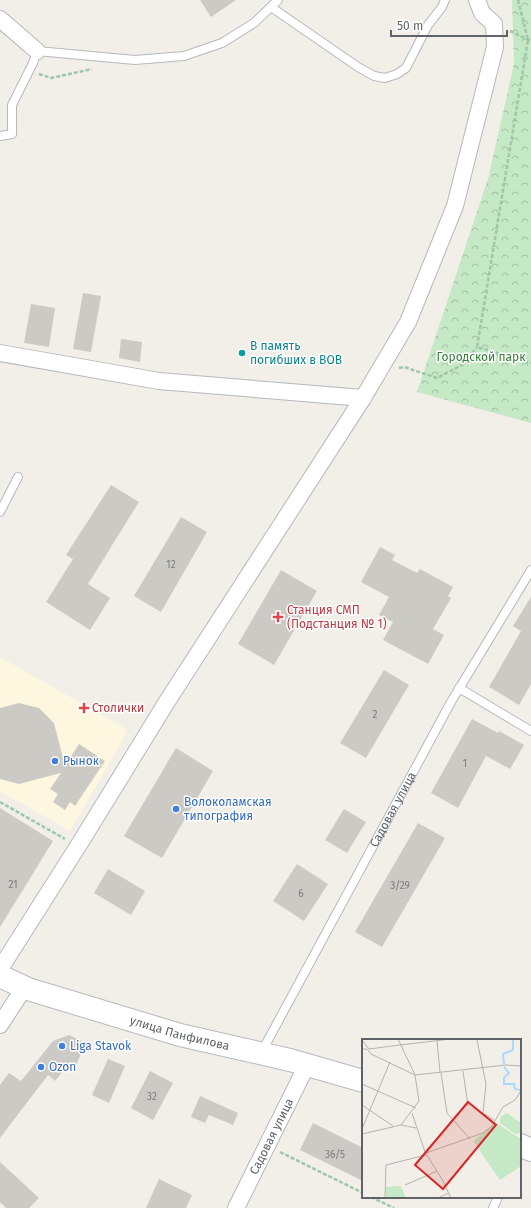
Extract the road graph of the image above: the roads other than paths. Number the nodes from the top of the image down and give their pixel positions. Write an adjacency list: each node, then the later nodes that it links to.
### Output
1 (278, 0): 4 (lane)
2 (445, 0): 4 (lane)
3 (477, 0): 9 (street)
4 (271, 7): 6 (lane)
5 (0, 19): 6 (street)
6 (35, 57): 7 (lane)
7 (0, 136)
8 (0, 353): 9 (street)
9 (363, 398): 15 (street)
10 (18, 477): 11 (lane)
11 (0, 512)
12 (531, 570): 13 (lane, Садовая улица)
13 (459, 688): 14 (lane); 19 (lane, Садовая улица)
14 (531, 731)
15 (0, 969)
16 (0, 976): 17 (main road, улица Панфилова)
17 (24, 988): 18 (street); 19 (main road, улица Панфилова)
18 (0, 1025)
19 (261, 1054): 20 (main road, улица Панфилова)
20 (307, 1065): 21 (main road, улица Панфилова); 23 (street, Садовая улица)
21 (362, 1081)
22 (498, 1198): 24 (lane)
23 (236, 1208)
24 (493, 1208)

